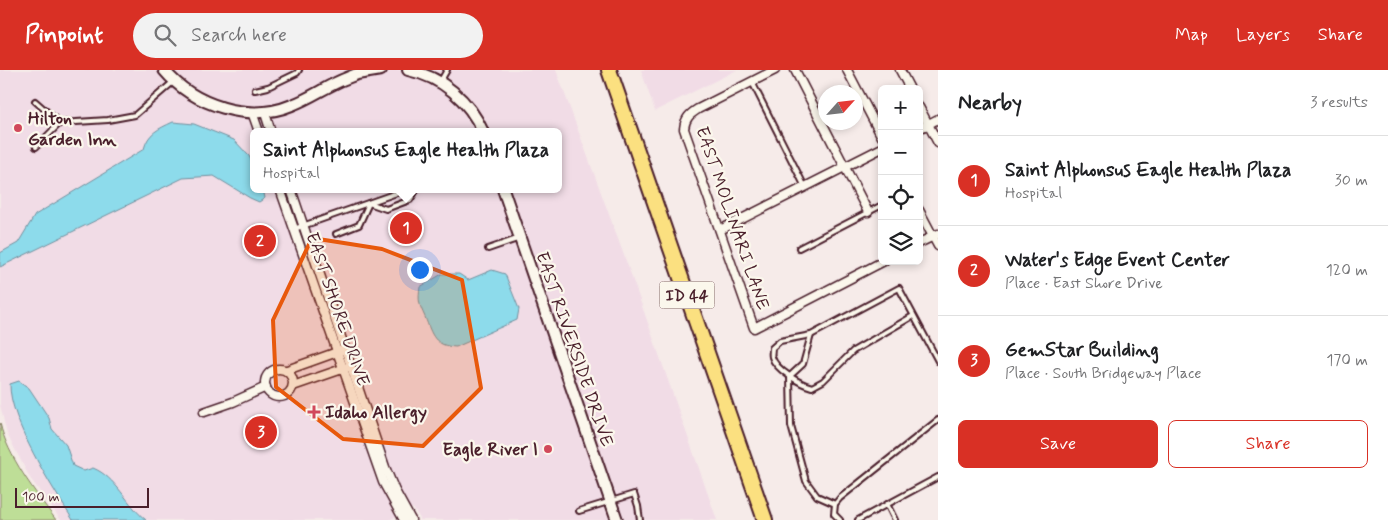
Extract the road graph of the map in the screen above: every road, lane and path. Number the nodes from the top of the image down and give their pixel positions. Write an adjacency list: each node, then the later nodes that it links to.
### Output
1 (164, 70): 12 (street)
2 (299, 70): 16 (lane)
3 (381, 70): 11 (street)
4 (408, 70): 13 (street)
5 (448, 70): 13 (lane)
6 (609, 70): 74 (highway, ID 44)
7 (775, 70): 14 (street)
8 (795, 70): 32 (street)
9 (847, 70): 28 (street)
10 (900, 70): 15 (street)
11 (370, 71): 19 (street)
12 (174, 80): 18 (street); 22 (lane)
13 (440, 82): 27 (street)
14 (752, 82): 33 (lane); 45 (street, EAST MOLINARI LANE)
15 (908, 85)
16 (255, 90)
17 (35, 101): 22 (lane)
18 (252, 112): 19 (street); 25 (street)
19 (265, 112): 26 (street)
20 (923, 115): 23 (street)
21 (938, 119): 23 (street)
22 (60, 123): 30 (lane)
23 (928, 124): 24 (street); 29 (street)
24 (923, 127)
25 (258, 128)
26 (270, 128)
27 (480, 128)
28 (878, 130)
29 (938, 143)
30 (36, 147)
31 (878, 150): 32 (street)
32 (844, 167): 33 (street); 41 (street)
33 (805, 187): 45 (street)
34 (281, 193): 44 (street, EAST SHORE DRIVE)
35 (291, 193): 43 (street, EAST SHORE DRIVE)
36 (397, 193): 39 (lane)
37 (414, 193): 39 (lane)
38 (504, 193): 48 (street, EAST RIVERSIDE DRIVE)
39 (368, 203): 43 (lane); 46 (lane)
40 (878, 206): 41 (lane)
41 (868, 212): 51 (lane)
42 (923, 216): 47 (street)
43 (303, 226): 44 (lane); 56 (street, EAST SHORE DRIVE)
44 (294, 229): 56 (street, EAST SHORE DRIVE)
45 (720, 230): 53 (street, EAST MOLINARI LANE)
46 (336, 234)
47 (935, 235): 49 (street); 50 (street)
48 (520, 238): 52 (lane); 66 (street, EAST RIVERSIDE DRIVE)
49 (923, 241)
50 (938, 246)
51 (799, 248)
52 (488, 249)
53 (878, 264)
54 (913, 316): 55 (lane); 57 (lane); 60 (lane)
55 (812, 335): 60 (lane); 60 (lane)
56 (341, 350): 58 (street, EAST SHORE DRIVE); 59 (street)
57 (938, 361)
58 (347, 367): 61 (street); 70 (street, EAST SHORE DRIVE); 71 (street, EAST SHORE DRIVE)
59 (286, 370): 61 (street); 62 (street)
60 (790, 376): 67 (lane)
61 (293, 386): 62 (street)
62 (266, 387): 63 (street)
63 (204, 412)
64 (938, 420): 67 (lane)
65 (938, 477): 68 (lane)
66 (611, 501): 69 (lane); 72 (street, EAST RIVERSIDE DRIVE); 73 (lane)
67 (835, 504): 75 (lane)
68 (887, 504): 76 (lane); 77 (lane)
69 (579, 511)
70 (404, 520)
71 (411, 520)
72 (617, 520)
73 (640, 520)
74 (765, 520)
75 (840, 520)
76 (858, 520)
77 (895, 520)

